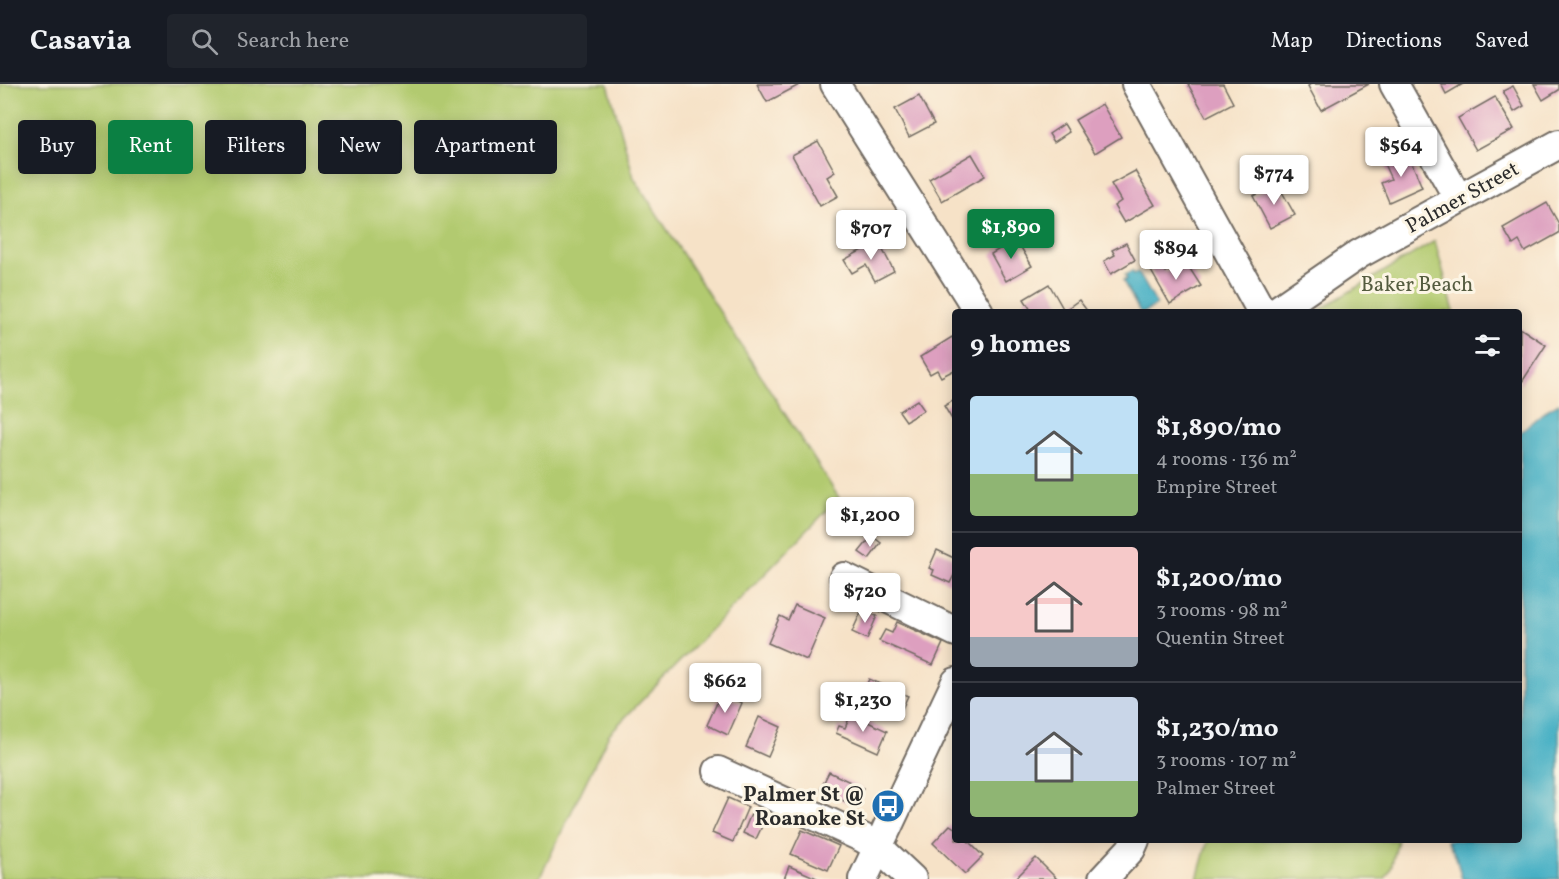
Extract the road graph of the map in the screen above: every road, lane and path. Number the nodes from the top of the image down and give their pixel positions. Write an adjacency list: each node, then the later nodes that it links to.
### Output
1 (835, 84): 6 (street)
2 (1136, 84): 7 (street)
3 (1395, 84): 5 (street)
4 (1559, 144): 5 (street, Palmer Street)
5 (1458, 198): 8 (street, Palmer Street)
6 (977, 309)
7 (1260, 309)
8 (1279, 309)
9 (844, 577): 10 (street)
10 (952, 630)
11 (952, 691): 14 (street)
12 (718, 771): 14 (street)
13 (1134, 843): 17 (street)
14 (878, 848): 15 (street); 16 (street)
15 (863, 879)
16 (912, 879)
17 (1103, 879)

